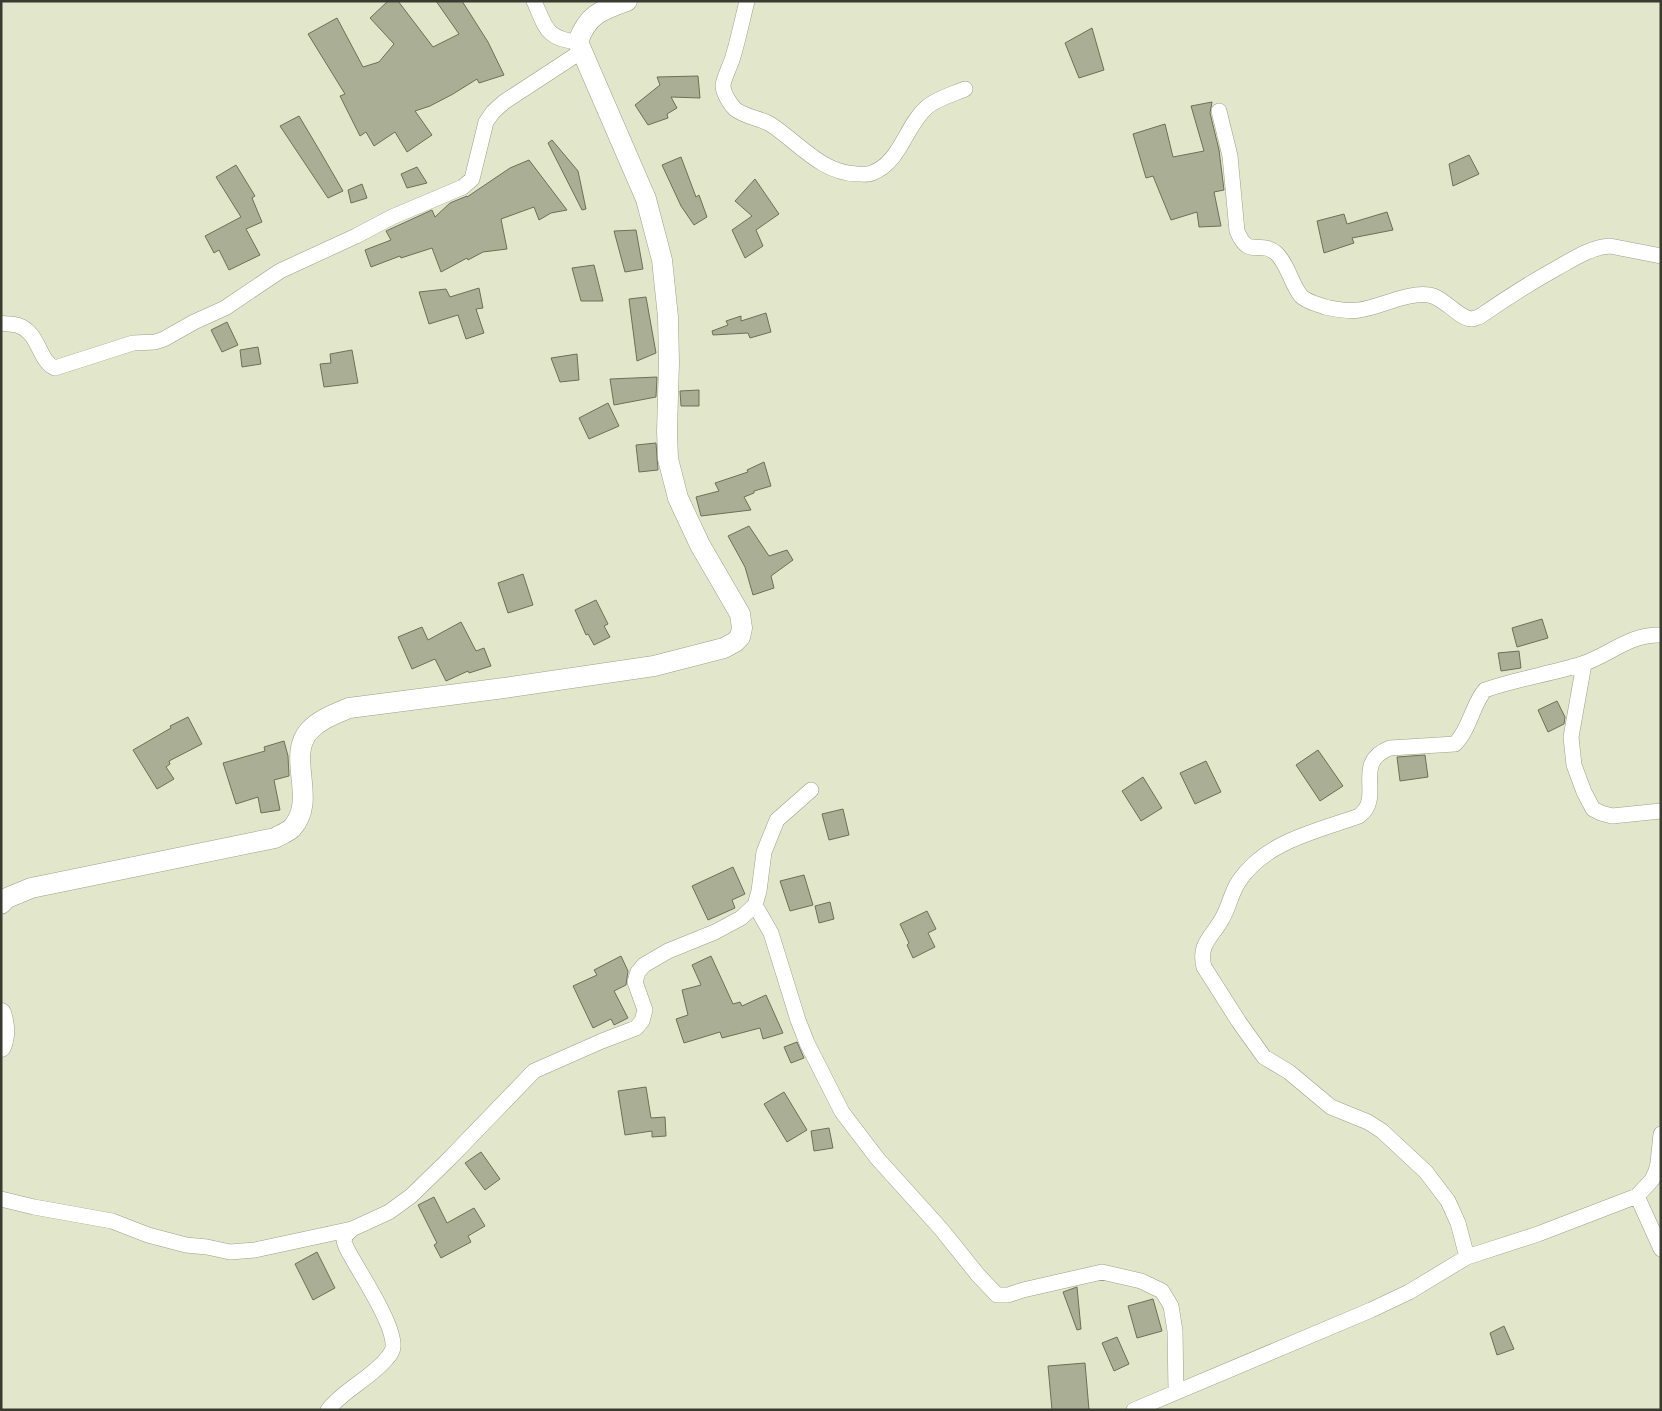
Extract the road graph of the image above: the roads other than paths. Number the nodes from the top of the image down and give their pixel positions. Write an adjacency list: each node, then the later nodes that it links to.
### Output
1 (534, 1): 4 (street)
2 (627, 1): 4 (street)
3 (747, 1): 5 (street)
4 (580, 46): 8 (street); 13 (street)
5 (965, 89)
6 (1219, 111): 7 (street)
7 (1661, 256)
8 (1, 323)
9 (1661, 635): 10 (street)
10 (1584, 664): 12 (street); 22 (street)
11 (811, 790): 14 (street)
12 (1661, 811)
13 (1, 904)
14 (755, 905): 20 (street); 23 (street)
15 (1, 1012): 16 (street)
16 (1, 1047)
17 (1661, 1134): 18 (street)
18 (1636, 1196): 21 (street); 22 (street)
19 (1, 1199): 20 (street)
20 (352, 1229): 24 (street)
21 (1661, 1249)
22 (1467, 1257): 23 (street)
23 (1176, 1390): 25 (street)
24 (328, 1410)
25 (1134, 1410)

